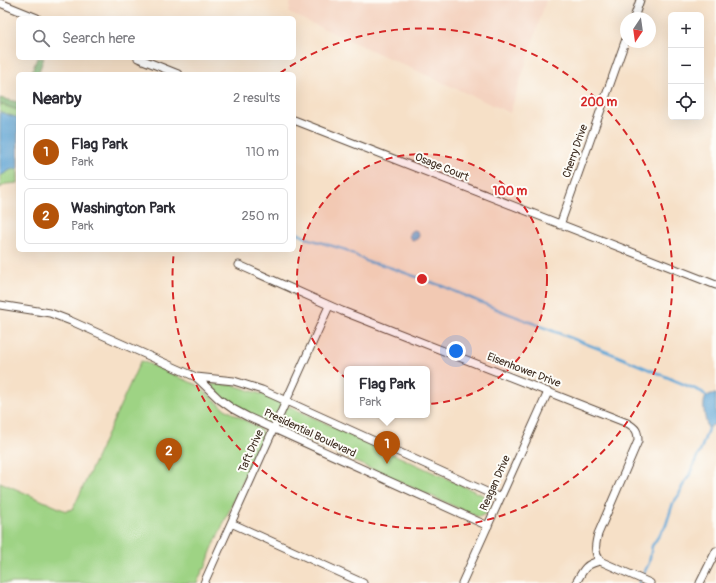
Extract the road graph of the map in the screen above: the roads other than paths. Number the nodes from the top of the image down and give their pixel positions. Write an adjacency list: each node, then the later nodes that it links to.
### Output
1 (640, 0): 3 (street)
2 (0, 3): 4 (street)
3 (636, 12)
4 (32, 16)
5 (623, 48): 9 (street, Cherry Drive)
6 (143, 60): 7 (street)
7 (173, 72)
8 (296, 121): 9 (street, Osage Court)
9 (560, 225): 11 (street, Osage Court)
10 (239, 265): 13 (street, Eisenhower Drive)
11 (716, 285)
12 (0, 305): 14 (street, Presidential Boulevard)
13 (329, 306): 15 (street, Eisenhower Drive); 16 (street, Taft Drive)
14 (196, 377): 16 (street, Presidential Boulevard); 17 (street, Presidential Boulevard)
15 (548, 392): 18 (street, Reagan Drive); 22 (street, Eisenhower Drive)
16 (285, 401): 17 (street, Taft Drive); 18 (street, Presidential Boulevard)
17 (273, 429): 19 (street, Taft Drive); 20 (street, Presidential Boulevard)
18 (500, 498): 20 (street, Reagan Drive)
19 (231, 523): 23 (street, Taft Drive); 24 (street)
20 (488, 526): 25 (street, Reagan Drive)
21 (716, 551): 28 (street)
22 (600, 561): 26 (street); 27 (street)
23 (204, 583)
24 (363, 583)
25 (462, 583)
26 (576, 583)
27 (650, 583)
28 (700, 583)

